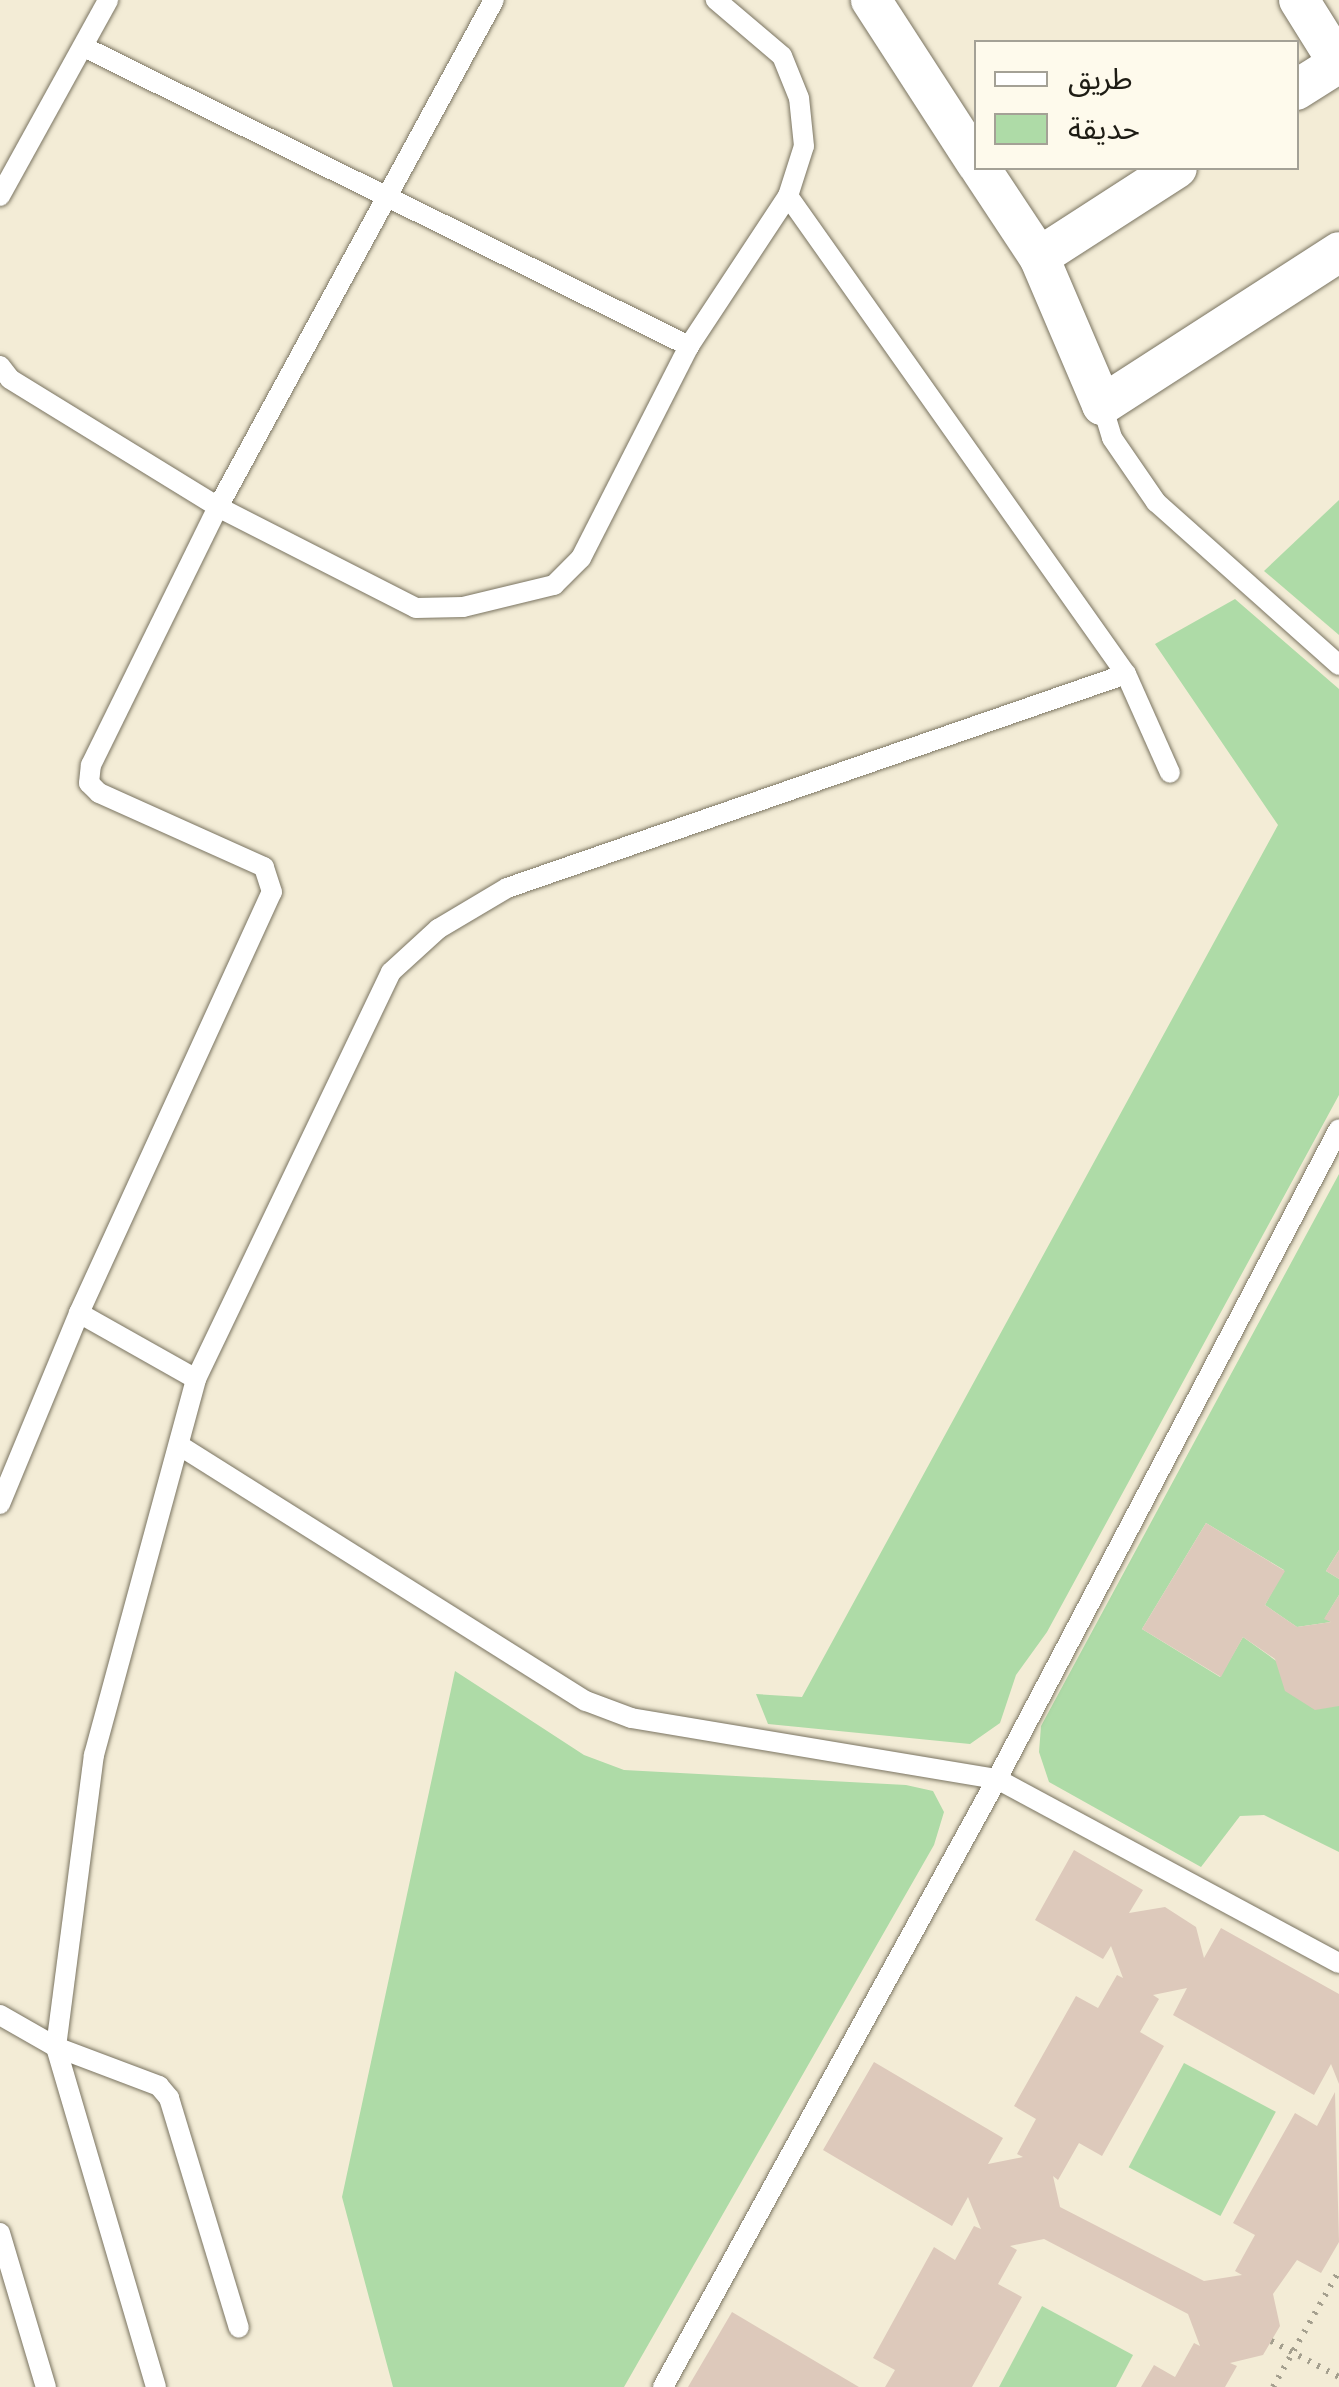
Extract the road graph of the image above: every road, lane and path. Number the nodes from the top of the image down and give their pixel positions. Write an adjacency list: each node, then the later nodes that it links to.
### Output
1 (108, 0): 6 (lane)
2 (494, 0): 14 (lane)
3 (716, 0): 13 (lane)
4 (871, 0): 9 (street)
5 (1299, 0): 7 (street)
6 (84, 47): 12 (lane); 14 (lane)
7 (1339, 63): 8 (street)
8 (1299, 88)
9 (974, 159)
10 (981, 170): 16 (street)
11 (1174, 170): 16 (street)
12 (0, 196)
13 (788, 196): 17 (lane); 22 (lane)
14 (386, 197): 17 (lane); 20 (lane)
15 (1339, 252): 19 (street)
16 (1039, 257): 19 (street)
17 (689, 346): 20 (lane)
18 (0, 366): 20 (lane)
19 (1102, 405): 21 (lane)
20 (218, 507): 25 (lane)
21 (1339, 666)
22 (1126, 674): 23 (lane); 26 (lane)
23 (1170, 773)
24 (1339, 1129): 29 (lane)
25 (79, 1313): 26 (lane); 28 (lane)
26 (196, 1378): 27 (lane)
27 (182, 1447): 29 (lane); 32 (lane)
28 (0, 1504)
29 (997, 1779): 30 (lane); 41 (lane)
30 (1339, 1963)
31 (0, 2015): 32 (lane)
32 (56, 2047): 35 (lane); 40 (lane)
33 (0, 2232): 39 (lane)
34 (1339, 2271): 37 (path)
35 (238, 2328)
36 (1272, 2341): 37 (path)
37 (1293, 2352): 38 (path); 42 (path)
38 (1339, 2377)
39 (46, 2387)
40 (156, 2387)
41 (662, 2387)
42 (1274, 2387)

